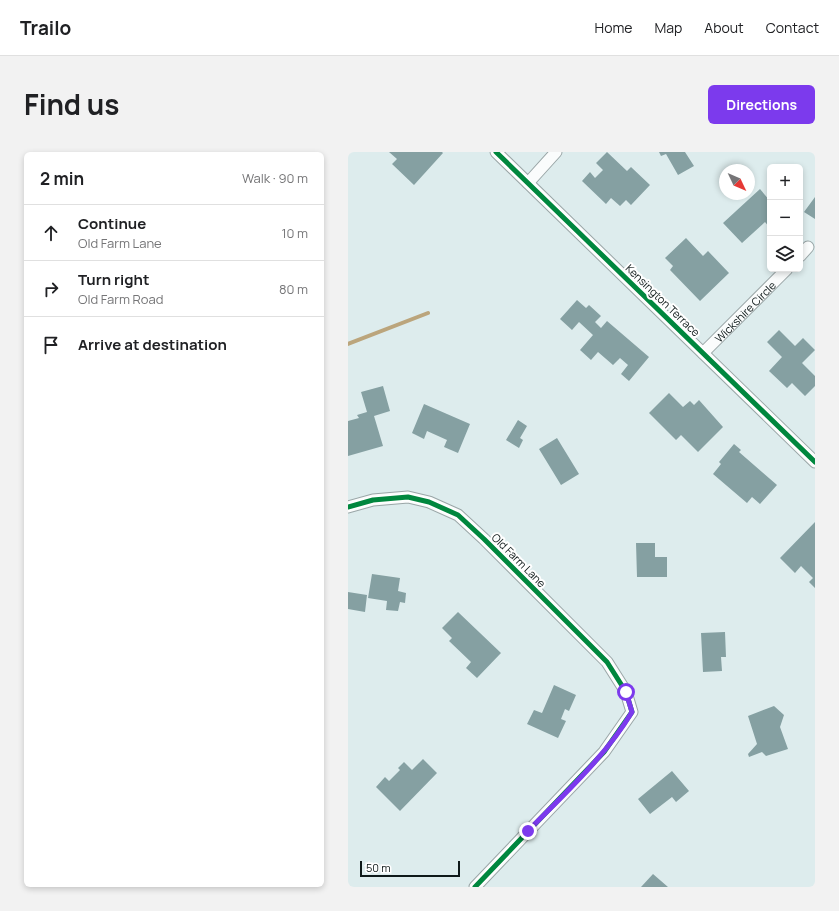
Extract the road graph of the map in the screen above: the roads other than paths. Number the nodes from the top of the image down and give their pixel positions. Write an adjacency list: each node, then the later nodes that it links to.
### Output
1 (496, 152): 3 (street, Kensington Terrace)
2 (556, 152): 3 (street)
3 (528, 183): 5 (street, Kensington Terrace)
4 (784, 272): 5 (street, Wickshire Circle)
5 (703, 353): 6 (street, Kensington Terrace)
6 (815, 462)
7 (348, 507): 8 (street, Old Farm Lane)
8 (475, 887)

